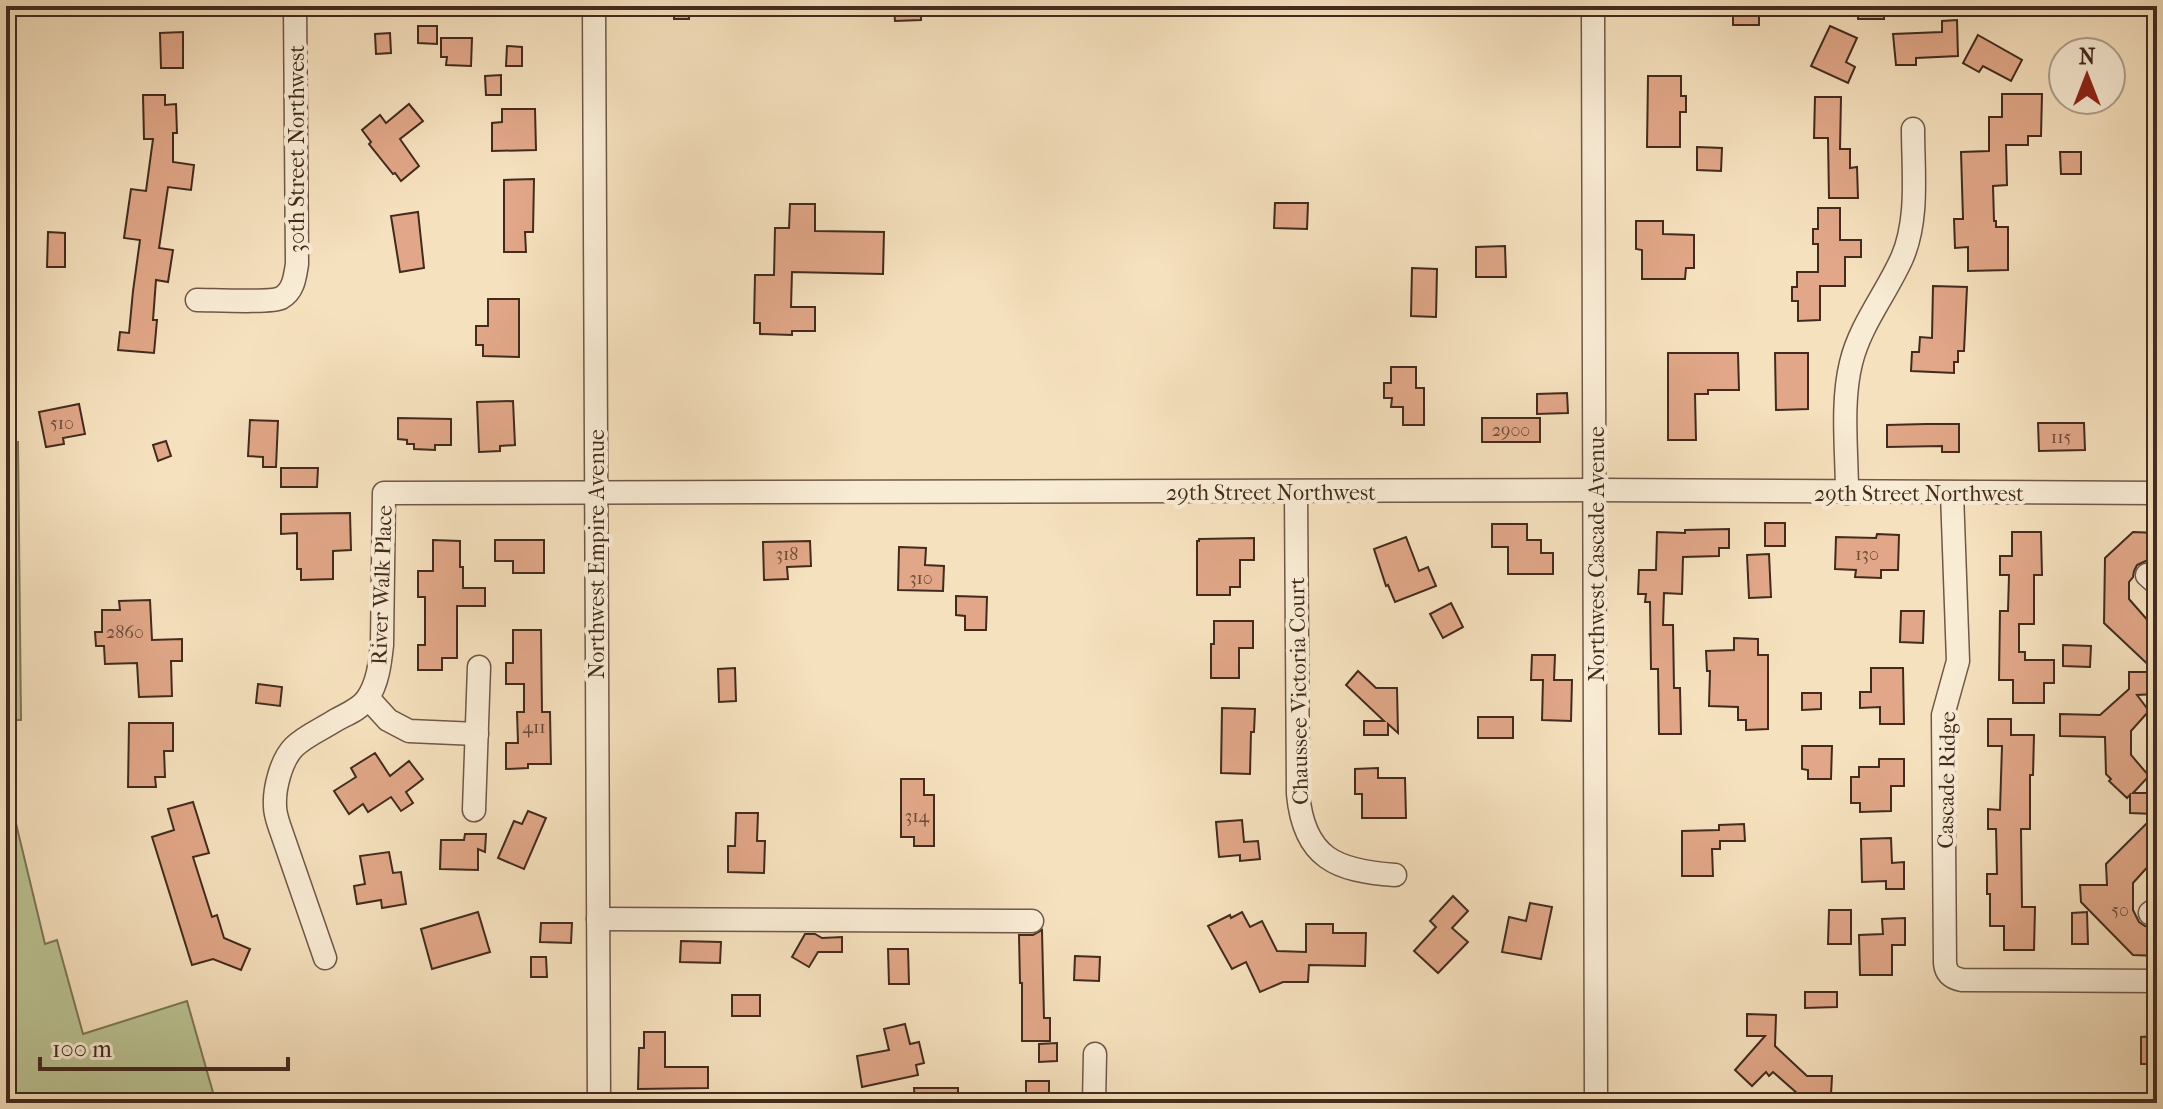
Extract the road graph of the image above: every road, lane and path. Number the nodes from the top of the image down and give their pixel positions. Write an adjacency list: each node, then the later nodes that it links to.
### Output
1 (295, 6): 5 (street, 30th Street Northwest)
2 (594, 6): 7 (street, Northwest Empire Avenue)
3 (1593, 6): 6 (street, Northwest Cascade Avenue)
4 (1913, 129): 10 (street)
5 (197, 300)
6 (1596, 490): 8 (street, 29th Street Northwest); 10 (street, 29th Street Northwest); 25 (street, Northwest Cascade Avenue)
7 (596, 492): 8 (street, 29th Street Northwest); 9 (street, 29th Street Northwest); 18 (street, Northwest Empire Avenue)
8 (1296, 492): 17 (street, Chaussee Victoria Court)
9 (384, 493): 14 (street, River Walk Place)
10 (1847, 493): 11 (street, 29th Street Northwest)
11 (1952, 493): 12 (street, 29th Street Northwest); 21 (street, Cascade Ridge)
12 (2157, 493)
13 (479, 667): 15 (street)
14 (368, 698): 15 (street); 20 (street)
15 (477, 734): 16 (street)
16 (474, 810)
17 (1395, 875)
18 (598, 919): 19 (street); 23 (street, Northwest Empire Avenue)
19 (1032, 921)
20 (325, 958)
21 (2157, 981)
22 (1095, 1054): 24 (street)
23 (599, 1103)
24 (1094, 1103)
25 (1596, 1103)

